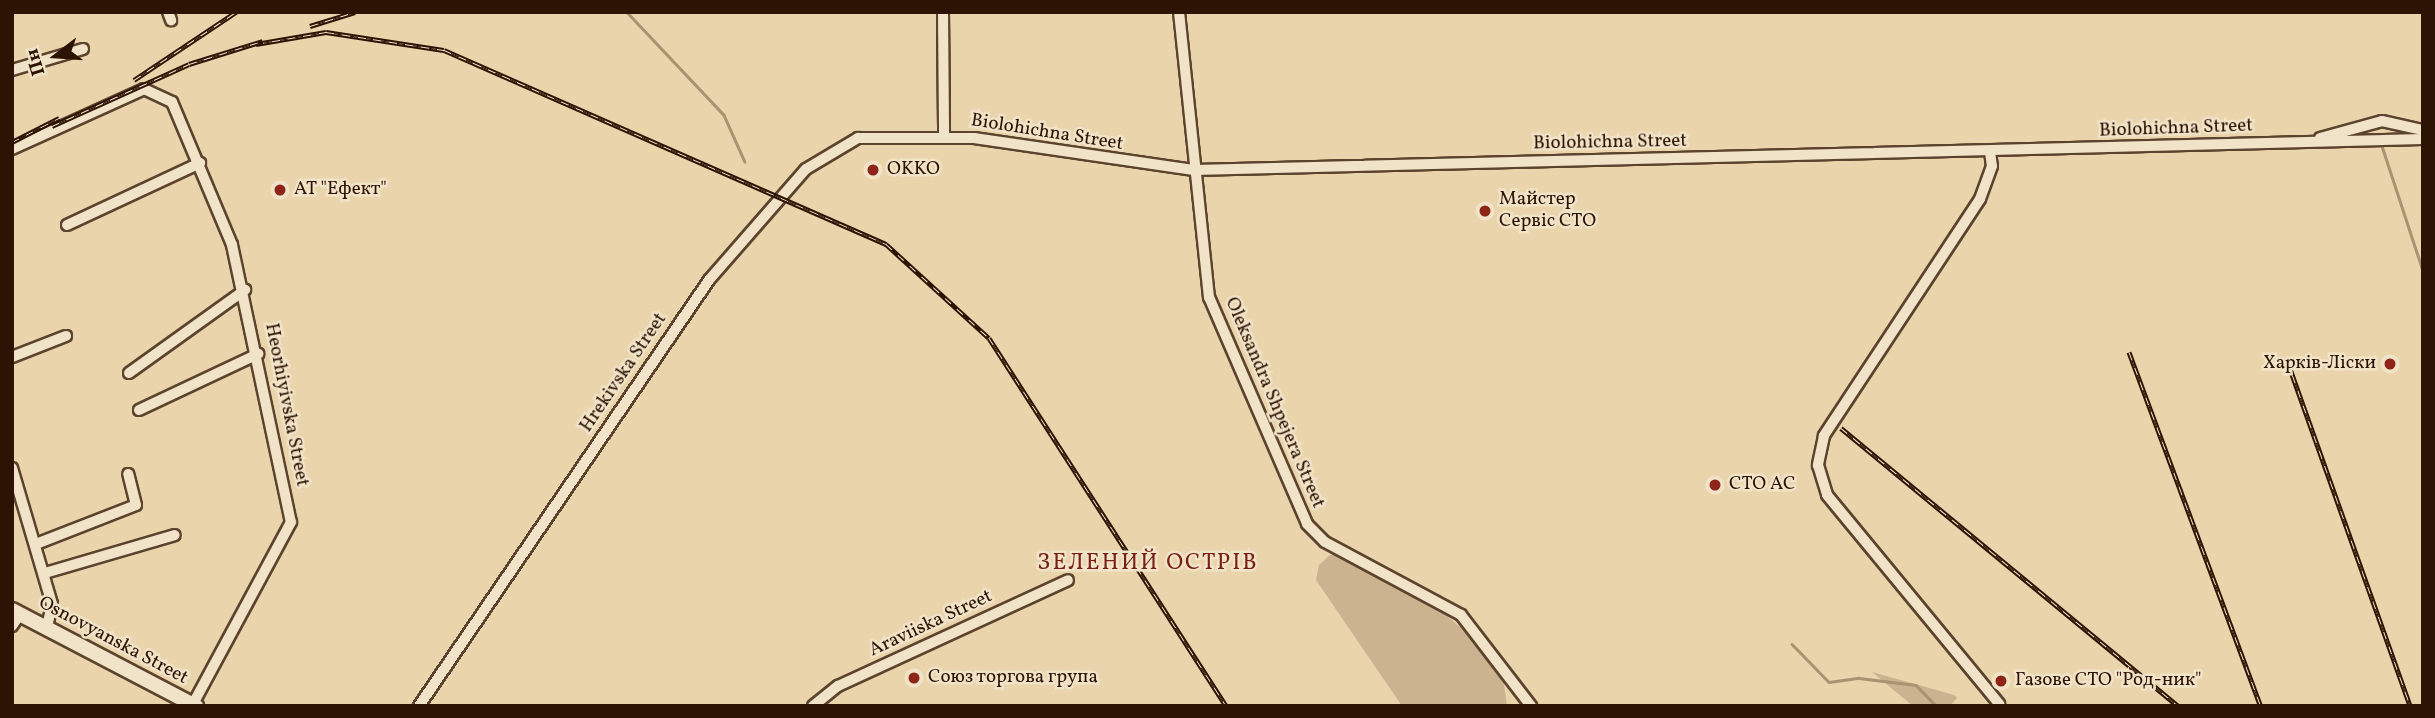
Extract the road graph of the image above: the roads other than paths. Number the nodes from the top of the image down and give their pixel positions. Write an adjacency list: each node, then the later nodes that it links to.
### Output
1 (943, 12): 7 (street)
2 (1179, 12): 13 (street, Oleksandra Shpejera Street)
3 (83, 49): 4 (street)
4 (12, 71)
5 (2423, 130): 9 (street, Biolohichna Street)
6 (914, 133): 7 (street, Biolohichna Street); 31 (street, Hrekivska Street)
7 (944, 135): 13 (street, Biolohichna Street)
8 (2423, 139): 9 (street, Biolohichna Street)
9 (2308, 142): 11 (street, Biolohichna Street)
10 (12, 149): 12 (street, Heorhiyivska Street)
11 (1990, 152): 13 (street, Biolohichna Street); 29 (street)
12 (200, 163): 14 (street); 15 (street, Heorhiyivska Street)
13 (1194, 170): 33 (street, Oleksandra Shpejera Street)
14 (67, 225)
15 (245, 290): 17 (street, Heorhiyivska Street); 19 (street)
16 (66, 336): 18 (street)
17 (258, 354): 20 (street); 30 (street, Heorhiyivska Street)
18 (12, 357)
19 (129, 373)
20 (139, 410)
21 (12, 468): 24 (street)
22 (128, 474): 24 (street)
23 (175, 535): 25 (street)
24 (36, 544): 25 (street)
25 (45, 573): 28 (street)
26 (1068, 580): 32 (street, Araviiska Street)
27 (15, 617): 28 (street, Osnovyanska Street)
28 (47, 628): 30 (street, Osnovyanska Street)
29 (1999, 704)
30 (194, 705)
31 (419, 706)
32 (813, 706)
33 (1531, 706)

